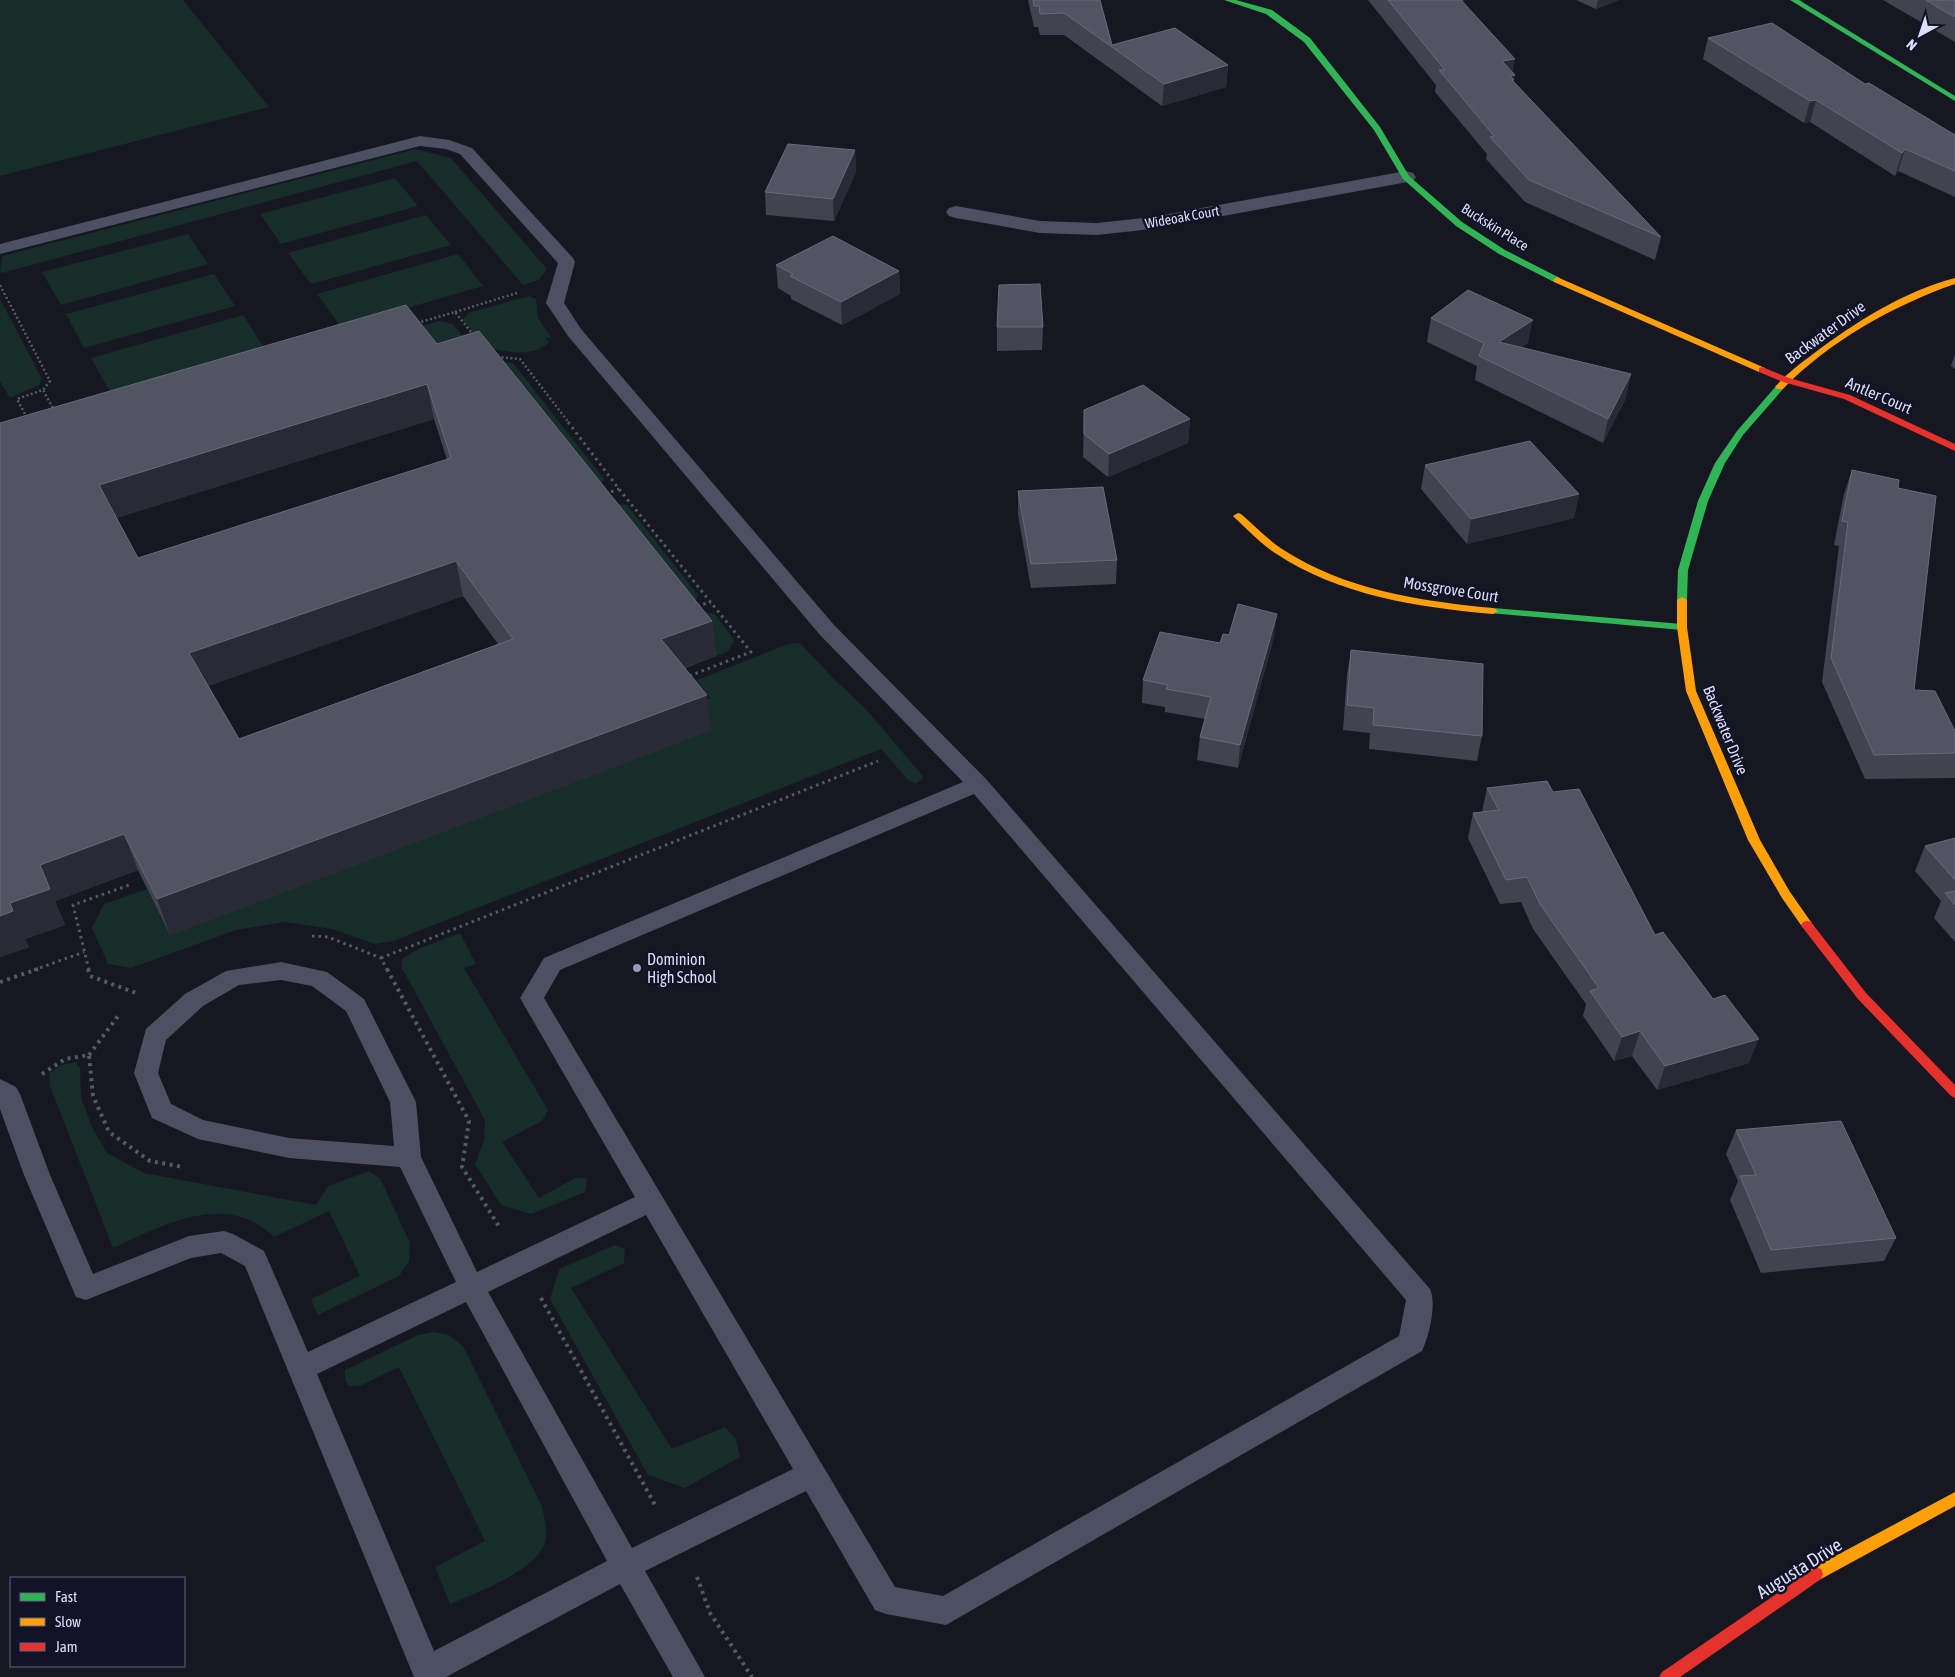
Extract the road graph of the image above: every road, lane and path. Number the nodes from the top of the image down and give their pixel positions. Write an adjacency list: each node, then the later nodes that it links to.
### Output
1 (1228, 0): 4 (street, Buckskin Place)
2 (1794, 0): 3 (street)
3 (1955, 99)
4 (1406, 177): 5 (street, Wideoak Court); 14 (street, Buckskin Place)
5 (956, 212)
6 (0, 249): 7 (lane)
7 (562, 280): 10 (path); 27 (lane)
8 (1955, 281): 14 (street, Backwater Drive)
9 (0, 285): 15 (path)
10 (455, 312): 11 (path); 12 (path)
11 (409, 325)
12 (479, 342)
13 (490, 357): 19 (path)
14 (1786, 380): 18 (street, Antler Court); 24 (street, Backwater Drive)
15 (43, 390): 16 (path); 17 (path)
16 (57, 416)
17 (28, 421)
18 (1955, 448)
19 (619, 489): 20 (path); 22 (path)
20 (598, 496)
21 (1238, 516): 24 (street, Mossgrove Court)
22 (711, 602): 23 (path); 25 (path)
23 (694, 608)
24 (1682, 627): 34 (street, Backwater Drive)
25 (682, 679)
26 (878, 761): 30 (path)
27 (978, 784): 36 (lane); 41 (lane)
28 (132, 884): 29 (path)
29 (84, 952): 31 (path); 32 (path)
30 (381, 958)
31 (0, 982)
32 (140, 994)
33 (0, 1089): 40 (lane)
34 (1955, 1093)
35 (408, 1157): 35 (lane); 39 (lane)
36 (651, 1201): 38 (lane); 41 (lane)
37 (488, 1208): 38 (path)
38 (520, 1263): 39 (lane); 43 (path)
39 (471, 1286): 40 (lane); 44 (lane)
40 (300, 1369): 45 (lane)
41 (812, 1474): 43 (lane)
42 (1955, 1499): 48 (street, Augusta Drive)
43 (676, 1541): 44 (lane); 47 (path)
44 (626, 1566): 45 (lane); 46 (lane)
45 (428, 1674)
46 (690, 1677)
47 (752, 1677)
48 (1667, 1677)

